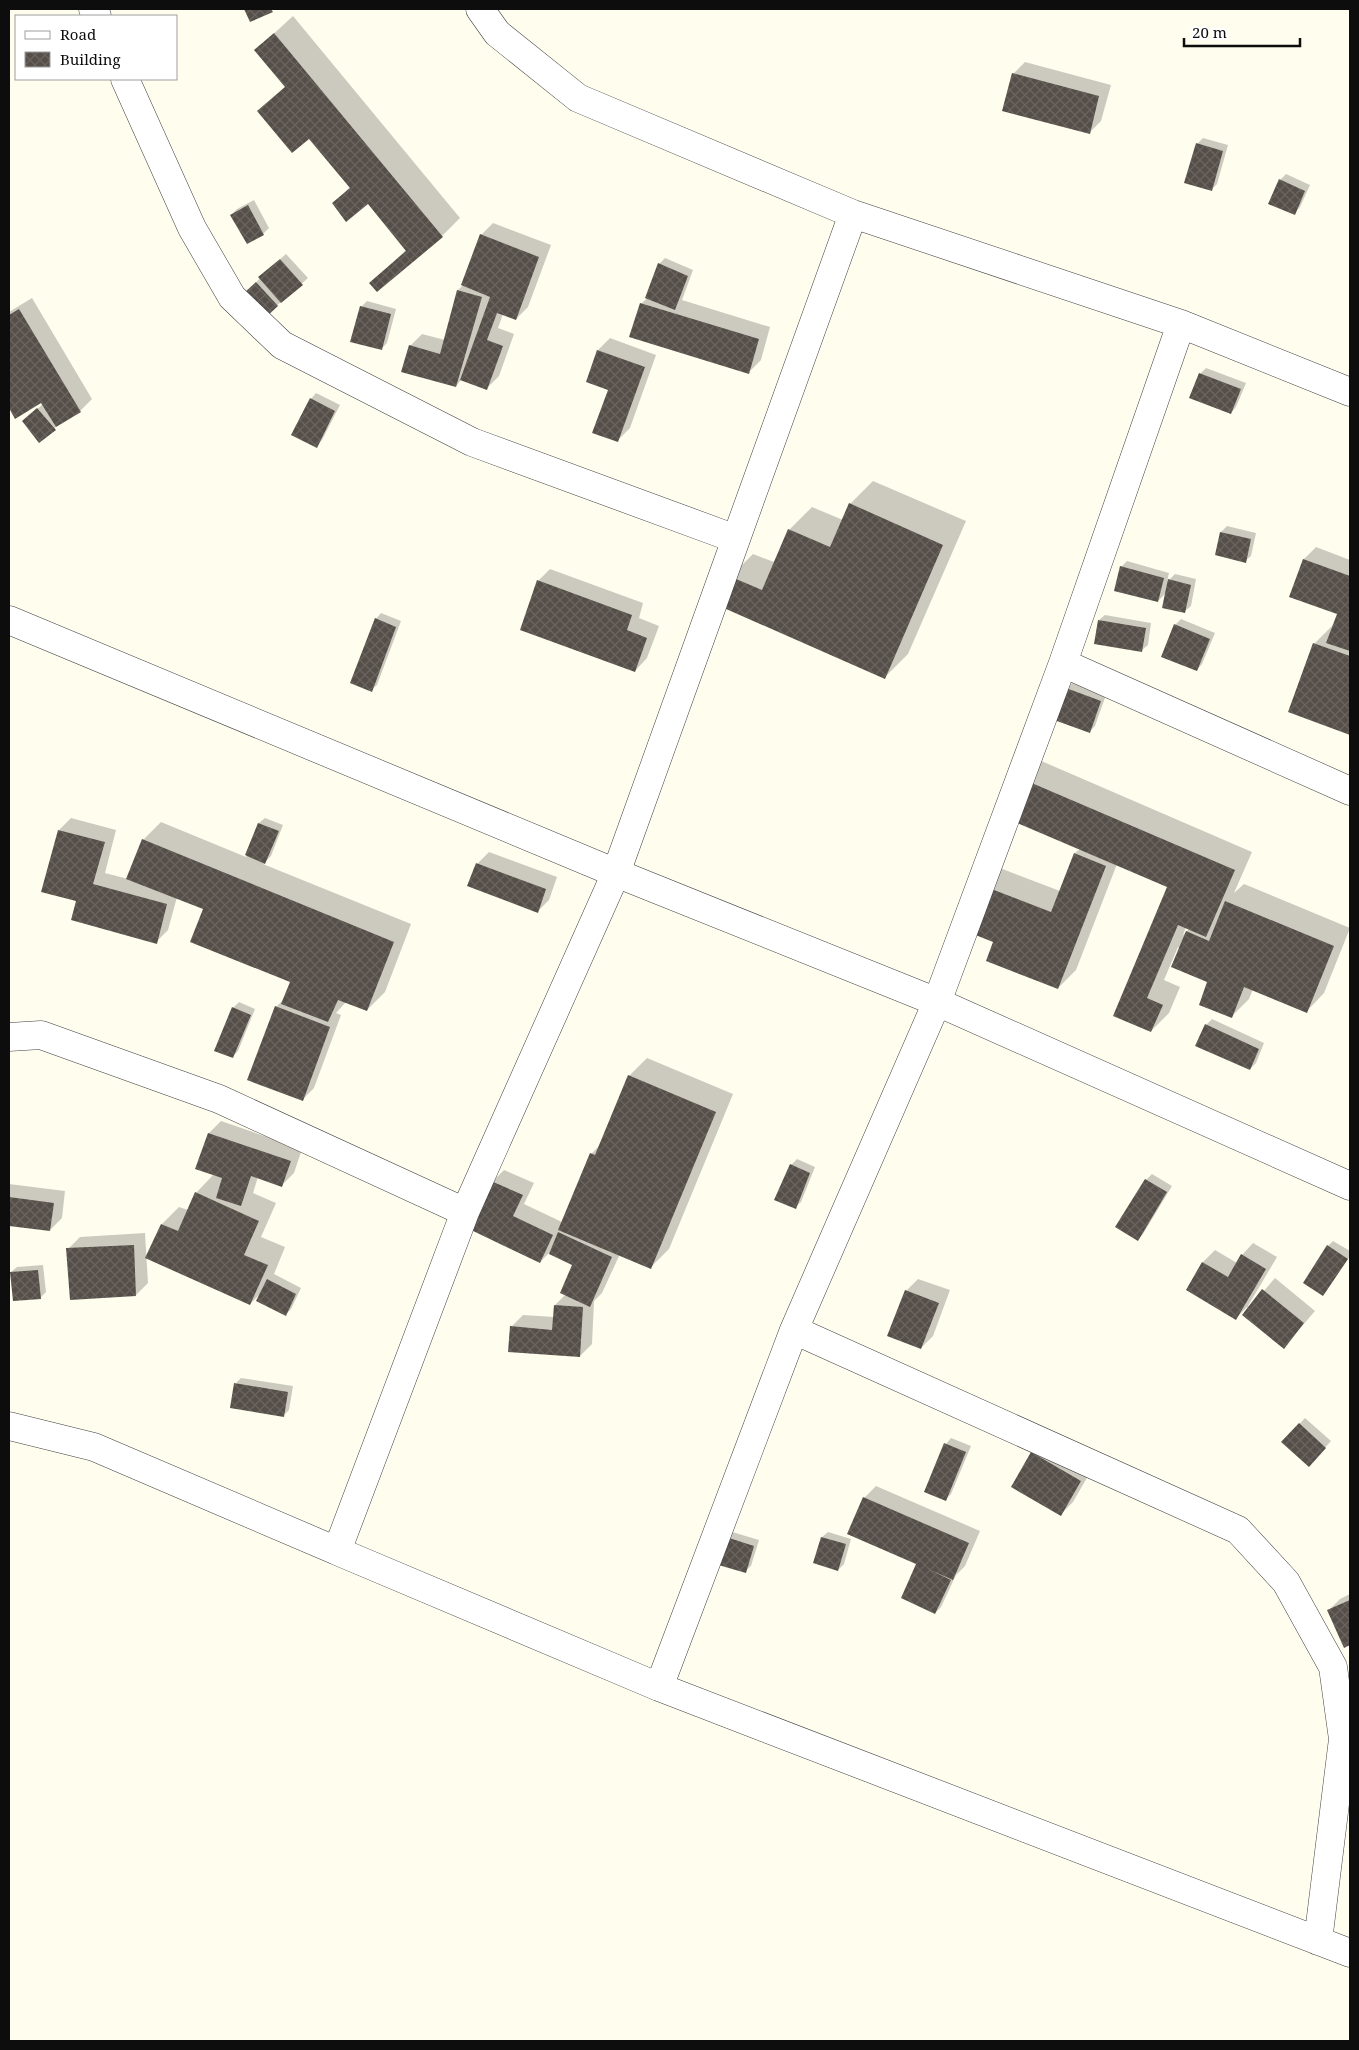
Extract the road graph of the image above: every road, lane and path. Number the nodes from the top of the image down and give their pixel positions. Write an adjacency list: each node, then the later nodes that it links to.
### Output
1 (480, 9): 3 (street)
2 (124, 80): 6 (street)
3 (853, 214): 4 (street); 6 (street)
4 (1181, 324): 5 (street); 8 (street)
5 (1350, 392)
6 (736, 539): 10 (street)
7 (9, 620): 10 (street)
8 (1064, 663): 9 (street); 11 (street)
9 (1350, 791)
10 (616, 874): 11 (street); 14 (street)
11 (937, 1002): 13 (street); 15 (street)
12 (9, 1037): 14 (street)
13 (1350, 1186)
14 (465, 1212): 17 (street)
15 (794, 1330): 18 (street); 19 (street)
16 (9, 1426): 17 (street)
17 (337, 1551): 18 (street)
18 (659, 1687): 19 (street)
19 (1318, 1941): 20 (street)
20 (1350, 1953)

